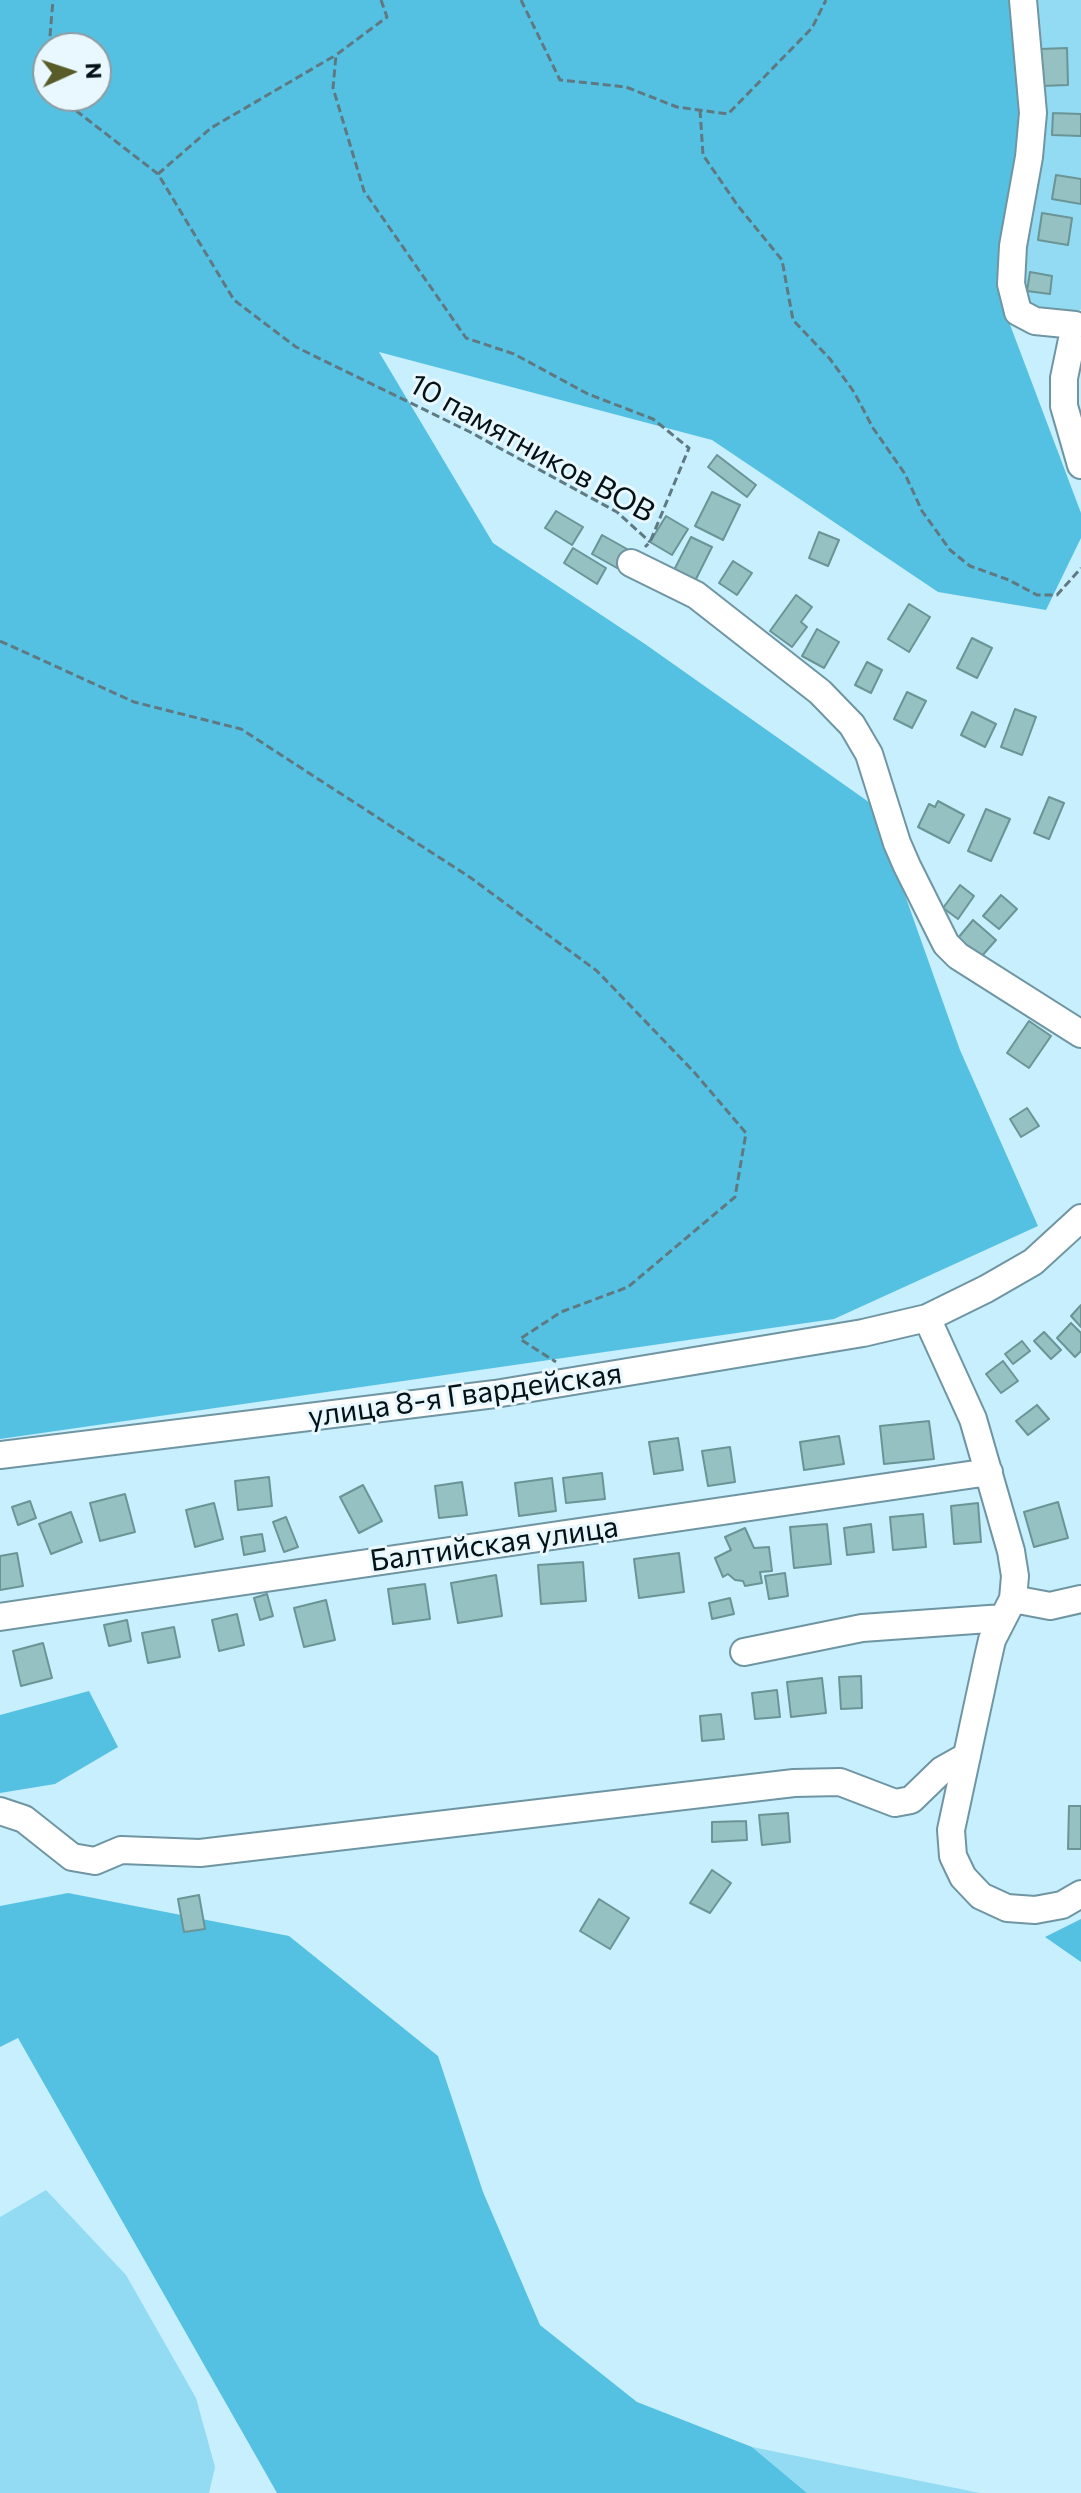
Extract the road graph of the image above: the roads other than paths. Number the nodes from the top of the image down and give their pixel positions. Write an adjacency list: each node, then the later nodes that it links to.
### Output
1 (1023, 0): 2 (street)
2 (1078, 322): 3 (street)
3 (1081, 465)
4 (631, 563): 5 (street)
5 (1081, 1034)
6 (1081, 1218): 7 (street, улица 8-я Гвардейская)
7 (927, 1318): 8 (street, улица 8-я Гвардейская); 9 (street)
8 (0, 1455)
9 (989, 1472): 11 (street); 12 (street, Балтийская улица)
10 (1081, 1599): 11 (street)
11 (1008, 1608): 13 (street); 14 (street)
12 (0, 1617)
13 (744, 1652)
14 (967, 1756): 15 (street); 16 (street)
15 (0, 1811)
16 (1081, 1894)

